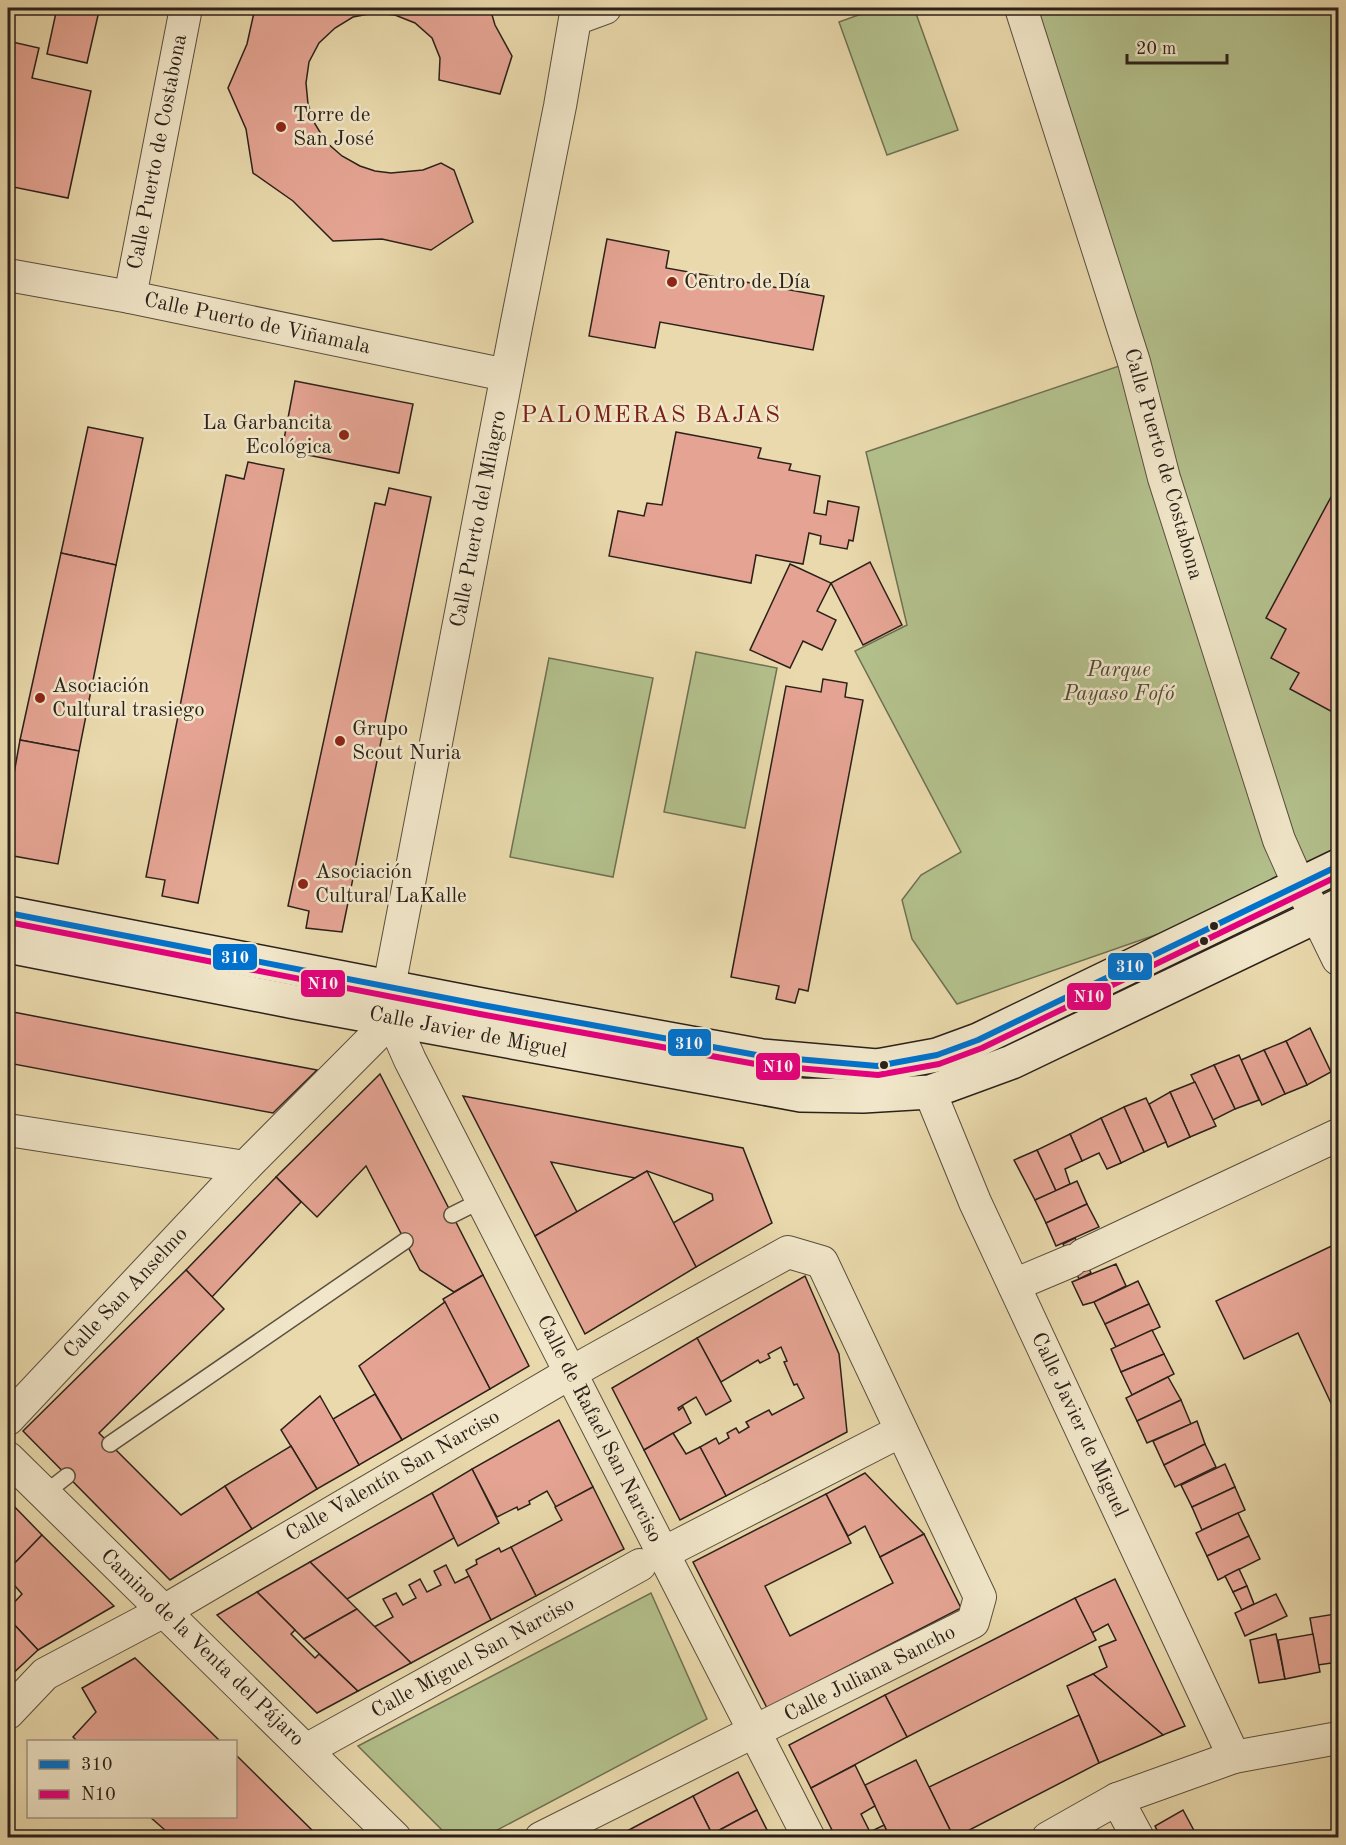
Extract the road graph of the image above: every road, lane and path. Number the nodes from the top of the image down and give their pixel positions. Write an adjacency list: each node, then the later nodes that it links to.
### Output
1 (186, 8): 6 (street, Calle Puerto de Costabona)
2 (605, 8): 4 (street, Calle Puerto del Milagro)
3 (1021, 8): 9 (street, Calle Puerto de Costabona)
4 (572, 13): 7 (street, Calle Puerto del Milagro)
5 (8, 275): 6 (street, Calle Puerto de Viñamala)
6 (130, 297): 7 (street, Calle Puerto de Viñamala)
7 (506, 375): 14 (street, Calle Puerto del Milagro)
8 (1338, 866): 9 (street)
9 (1299, 885): 10 (street, Calle Puerto de Costabona); 14 (street)
10 (1328, 911): 13 (street, Calle Puerto de Costabona); 16 (street, Calle Javier de Miguel)
11 (8, 913): 14 (street)
12 (8, 946): 15 (street, Calle Javier de Miguel)
13 (1338, 959)
14 (389, 987): 15 (street, Calle Puerto del Milagro)
15 (392, 1019): 16 (street, Calle Javier de Miguel); 19 (street, Calle San Anselmo); 20 (street, Calle de Rafael San Narciso)
16 (930, 1092): 24 (street, Calle Javier de Miguel)
17 (8, 1130): 19 (street)
18 (1338, 1135): 24 (street)
19 (245, 1167): 26 (street, Calle San Anselmo)
20 (482, 1200): 21 (lane); 25 (street, Calle de Rafael San Narciso)
21 (452, 1215)
22 (405, 1241): 28 (lane)
23 (788, 1252): 25 (street, Calle Valentín San Narciso); 27 (street, Calle Juliana Sancho)
24 (1014, 1285): 37 (street, Calle Javier de Miguel)
25 (570, 1373): 32 (street, Calle Valentín San Narciso); 34 (street, Calle de Rafael San Narciso)
26 (8, 1419)
27 (901, 1431): 30 (street); 34 (street, Calle Juliana Sancho)
28 (111, 1444)
29 (8, 1458): 32 (street, Camino de la Venta del Pájaro)
30 (677, 1546)
31 (640, 1565): 36 (street, Calle Miguel San Narciso)
32 (164, 1611): 33 (street, Calle Valentín San Narciso); 36 (street, Camino de la Venta del Pájaro)
33 (8, 1713)
34 (756, 1732): 40 (street, Calle Juliana Sancho); 41 (street, Calle de Rafael San Narciso)
35 (1338, 1738): 37 (street)
36 (306, 1750): 39 (street, Camino de la Venta del Pájaro)
37 (1234, 1757): 38 (street)
38 (1117, 1799): 42 (street); 43 (street)
39 (395, 1838)
40 (541, 1838)
41 (809, 1838)
42 (1048, 1838)
43 (1138, 1838)

